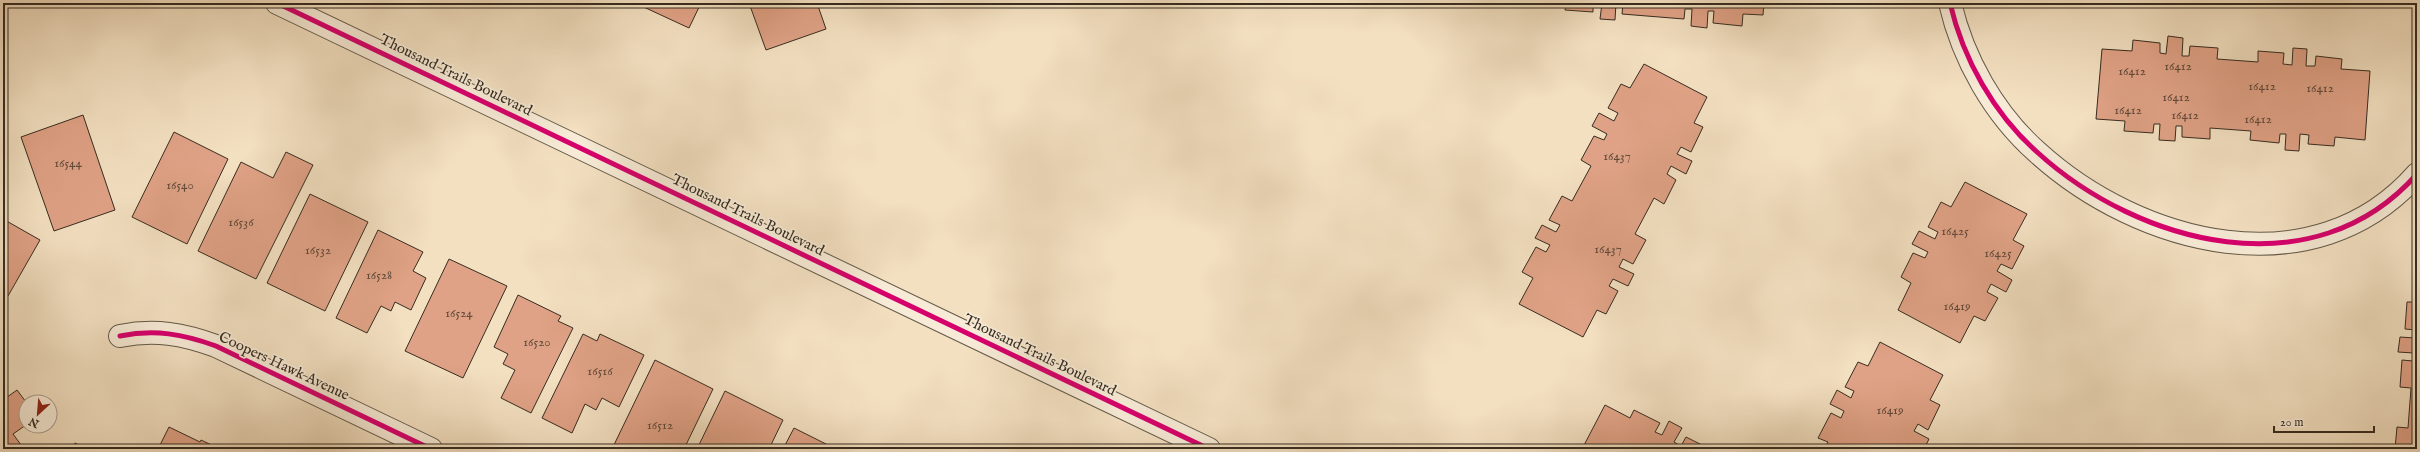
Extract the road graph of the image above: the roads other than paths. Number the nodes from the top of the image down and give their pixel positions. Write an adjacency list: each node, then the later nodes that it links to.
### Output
1 (277, 3): 6 (street, Thousand Trails Boulevard)
2 (1950, 3): 3 (street)
3 (2417, 174)
4 (120, 336): 5 (street, Coopers Hawk Avenue)
5 (431, 449)
6 (1209, 449)

